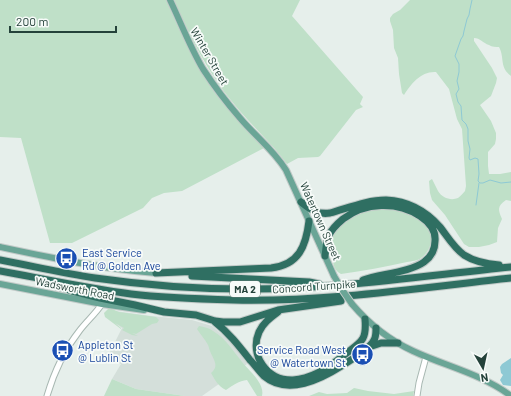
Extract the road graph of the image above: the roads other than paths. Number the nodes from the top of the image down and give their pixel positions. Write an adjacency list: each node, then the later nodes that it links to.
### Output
1 (170, 0): 2 (main road, Winter Street)
2 (239, 118): 3 (main road, Watertown Street)
3 (301, 202): 4 (main road, Watertown Street); 8 (highway)
4 (310, 221): 6 (main road, Watertown Street); 10 (highway)
5 (0, 247): 10 (main road)
6 (325, 256): 14 (highway); 20 (main road, Watertown Street, bridge)
7 (0, 260): 15 (highway, Concord Turnpike / MA 2)
8 (511, 266): 14 (highway, Concord Turnpike / MA 2)
9 (0, 271): 11 (highway, Concord Turnpike / MA 2)
10 (156, 273): 15 (highway)
11 (30, 276): 16 (highway, Concord Turnpike / MA 2); 19 (highway)
12 (511, 278): 16 (highway, Concord Turnpike / MA 2)
13 (0, 284): 17 (main road, Wadsworth Road)
14 (350, 284): 15 (highway, MA 2)
15 (333, 286)
16 (369, 294): 18 (highway)
17 (102, 304): 19 (main road, Wadsworth Road); 26 (street)
18 (280, 310): 20 (highway); 21 (highway)
19 (164, 312): 21 (highway)
20 (365, 318): 22 (main road, Watertown Street)
21 (213, 320): 24 (highway)
22 (376, 328): 23 (main road, Watertown Street); 24 (highway)
23 (398, 343): 24 (highway); 25 (main road, Watertown Street)
24 (367, 348)
25 (426, 357): 27 (street); 28 (main road, Watertown Street)
26 (47, 396)
27 (417, 396)
28 (511, 396)

